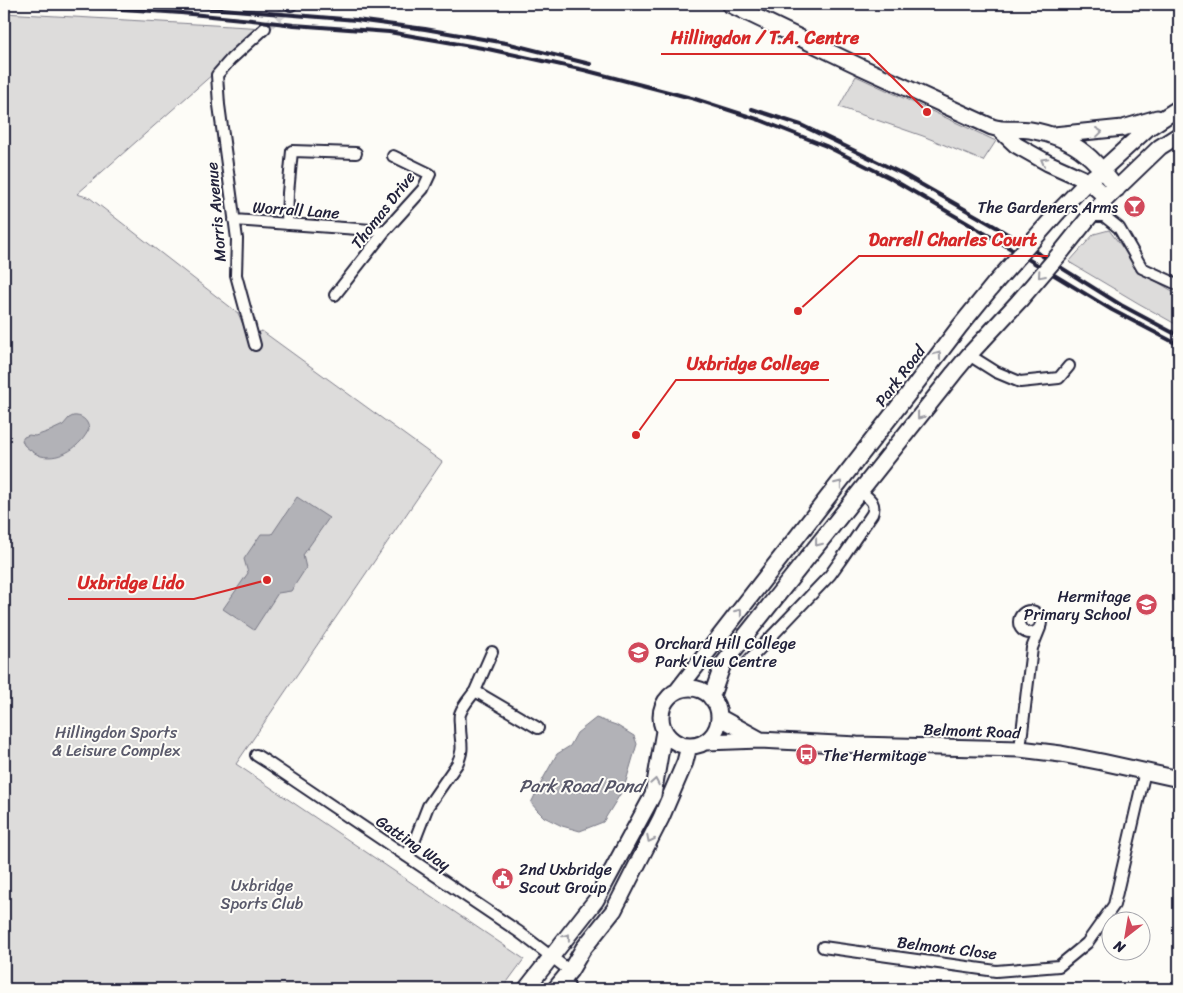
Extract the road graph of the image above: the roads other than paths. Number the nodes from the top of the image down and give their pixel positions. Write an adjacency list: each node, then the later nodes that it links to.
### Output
1 (729, 4): 4 (main road)
2 (264, 28): 13 (street, Morris Avenue)
3 (1175, 111): 6 (main road, one-way to 3); 9 (main road, Park Road)
4 (1000, 130): 6 (main road); 10 (main road, one-way to 4)
5 (1179, 135): 11 (main road)
6 (1050, 136): 9 (main road)
7 (356, 153): 14 (street)
8 (393, 156): 15 (street, Thomas Drive)
9 (1102, 170): 10 (main road, Park Road); 11 (main road)
10 (1088, 181): 11 (main road); 28 (main road, Park Road, one-way to 10, bridge)
11 (1112, 193): 12 (main road)
12 (1090, 216): 16 (street); 19 (main road, one-way to 19, bridge)
13 (234, 220): 14 (street, Worrall Lane); 18 (street, Morris Avenue)
14 (287, 224): 15 (street, Worrall Lane)
15 (385, 231): 17 (street, Thomas Drive)
16 (1179, 285)
17 (335, 295)
18 (255, 345)
19 (969, 355): 20 (street); 21 (main road, one-way to 21)
20 (1069, 366)
21 (860, 491): 26 (street); 29 (main road, one-way to 29)
22 (1040, 628): 23 (street); 23 (street); 24 (street)
23 (1021, 629): 24 (street)
24 (1032, 648): 36 (street)
25 (492, 652): 27 (street)
26 (749, 660)
27 (475, 691): 31 (street); 40 (street)
28 (677, 692): 29 (main road); 32 (main road)
29 (711, 698): 30 (main road)
30 (719, 717): 33 (main road); 34 (main road)
31 (538, 728)
32 (664, 731): 35 (main road); 42 (main road, one-way to 32)
33 (760, 740): 34 (main road, Belmont Road); 36 (main road, Belmont Road)
34 (706, 742): 35 (main road)
35 (689, 746): 43 (main road, one-way to 43)
36 (1020, 749): 38 (main road, Belmont Road)
37 (256, 756): 40 (street, Gatting Way)
38 (1145, 771): 39 (main road, Belmont Road); 41 (street, Belmont Close)
39 (1179, 779)
40 (406, 856): 42 (street, Gatting Way)
41 (823, 947)
42 (552, 957): 43 (street, Gatting Way); 44 (main road)
43 (568, 979): 45 (main road)
44 (526, 989)
45 (555, 989)

